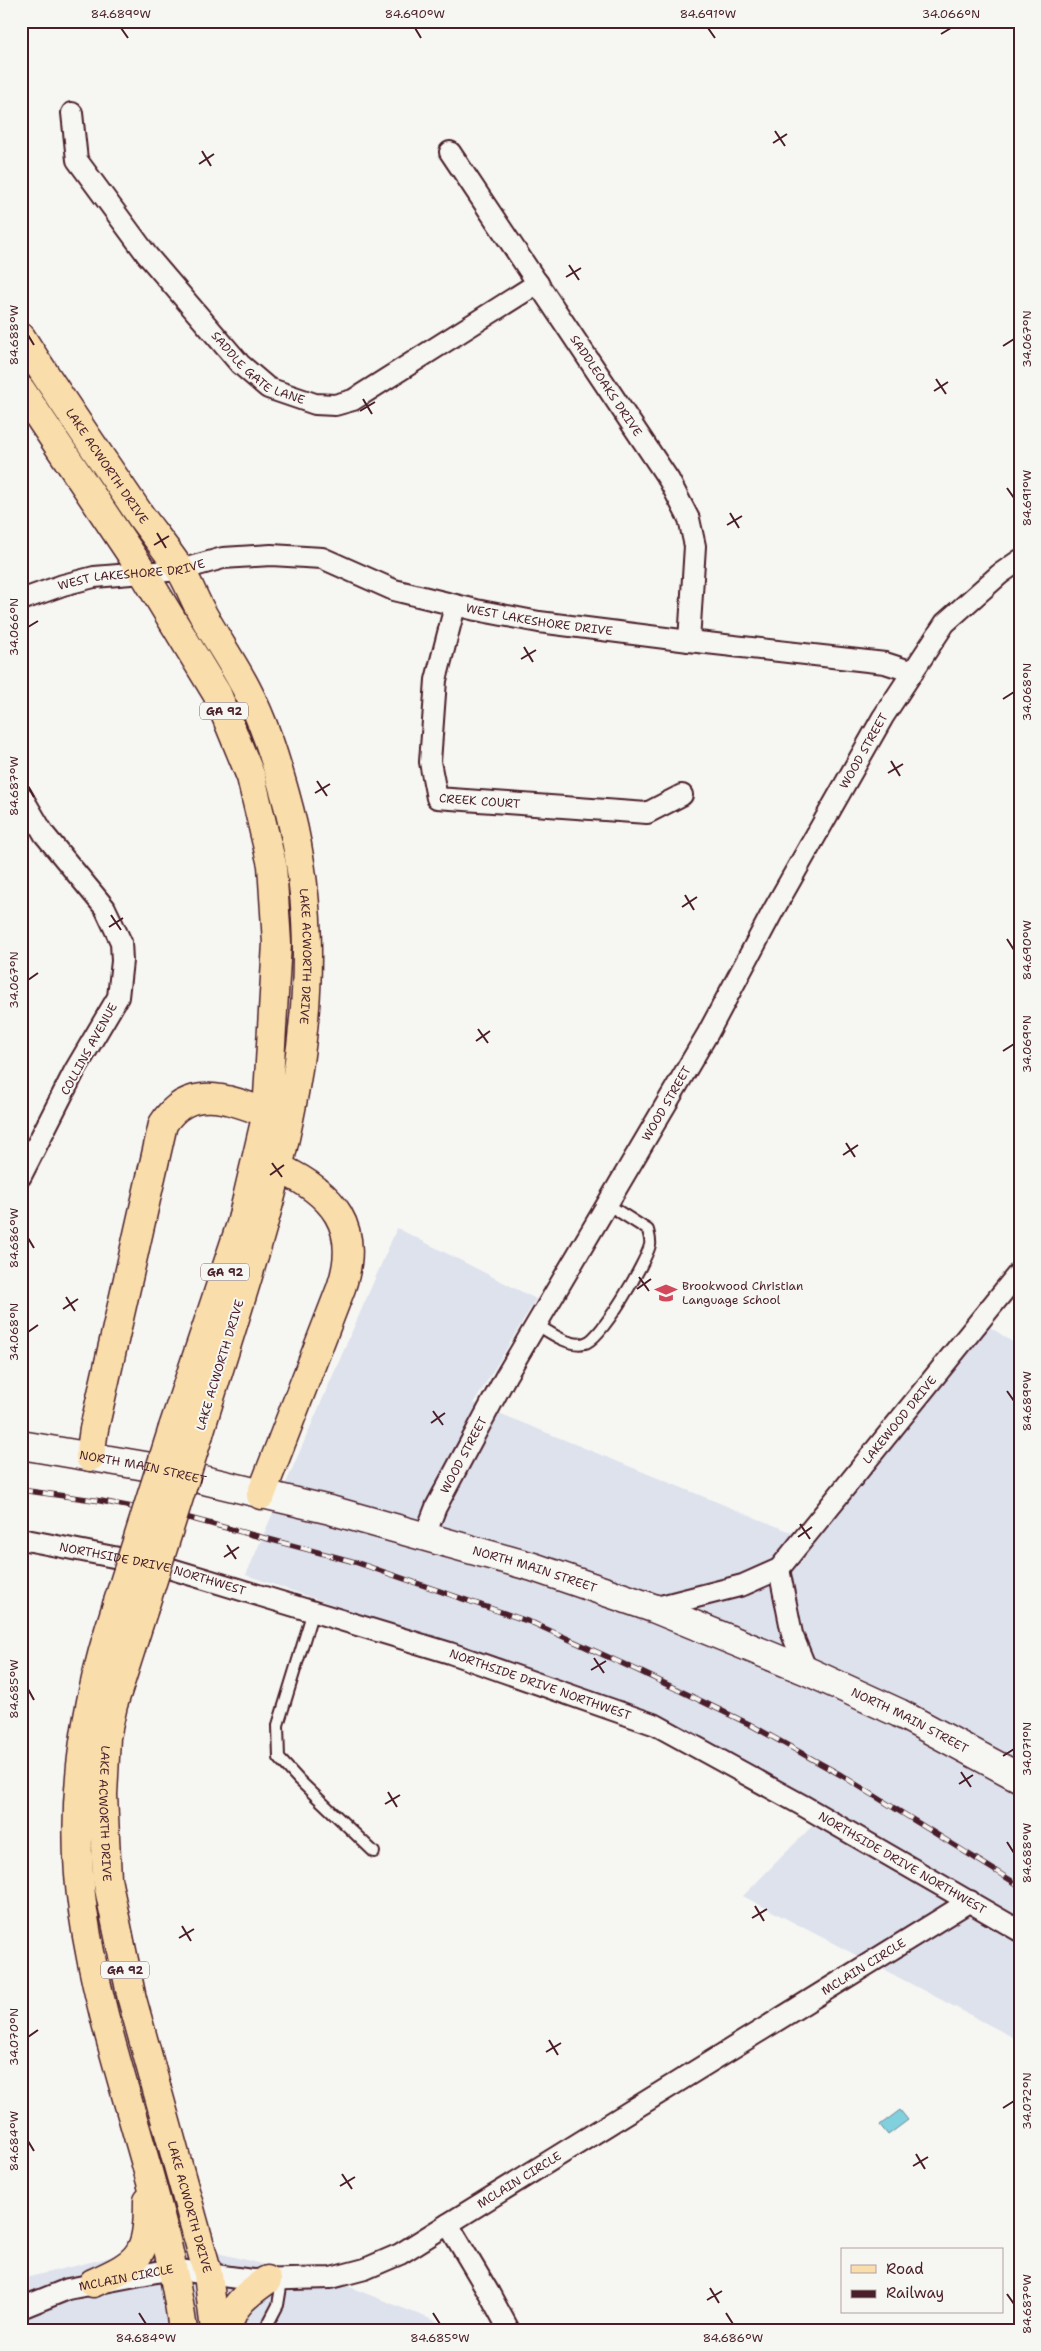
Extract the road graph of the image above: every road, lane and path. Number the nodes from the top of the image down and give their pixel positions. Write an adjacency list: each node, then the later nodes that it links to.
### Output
1 (72, 113): 3 (street, SADDLE GATE LANE)
2 (450, 152): 3 (street, SADDLEOAKS DRIVE)
3 (538, 283): 11 (street, SADDLEOAKS DRIVE)
4 (21, 336): 7 (main road, LAKE ACWORTH DRIVE / GA 92)
5 (21, 390): 8 (main road, LAKE ACWORTH DRIVE / GA 92)
6 (1020, 560): 12 (street)
7 (180, 570): 8 (street, WEST LAKESHORE DRIVE); 10 (street, WEST LAKESHORE DRIVE); 16 (main road, LAKE ACWORTH DRIVE / GA 92)
8 (143, 572): 9 (street, WEST LAKESHORE DRIVE); 15 (main road, LAKE ACWORTH DRIVE / GA 92)
9 (21, 600)
10 (455, 606): 11 (street, WEST LAKESHORE DRIVE); 14 (street, CREEK COURT)
11 (690, 641): 12 (street, WEST LAKESHORE DRIVE)
12 (913, 672): 18 (street, WOOD STREET)
13 (21, 794): 17 (street, COLLINS AVENUE)
14 (682, 794)
15 (267, 1113): 22 (main road); 34 (main road, LAKE ACWORTH DRIVE / GA 92, bridge)
16 (279, 1168): 23 (main road); 37 (main road, LAKE ACWORTH DRIVE / GA 92, bridge)
17 (21, 1176)
18 (607, 1204): 20 (street, WOOD STREET); 20 (lane)
19 (1020, 1271): 26 (street, LAKEWOOD DRIVE)
20 (536, 1324): 24 (street, WOOD STREET)
21 (21, 1445): 22 (main road, NORTH MAIN STREET)
22 (90, 1457): 23 (main road, NORTH MAIN STREET)
23 (261, 1494): 24 (main road, NORTH MAIN STREET)
24 (424, 1538): 27 (main road, NORTH MAIN STREET)
25 (21, 1539): 28 (street, NORTHSIDE DRIVE NORTHWEST)
26 (779, 1569): 27 (street, LAKEWOOD DRIVE); 29 (street)
27 (653, 1608): 29 (main road, NORTH MAIN STREET)
28 (313, 1611): 31 (lane); 32 (street, NORTHSIDE DRIVE NORTHWEST)
29 (807, 1671): 30 (main road, NORTH MAIN STREET)
30 (1020, 1778)
31 (374, 1852)
32 (970, 1901): 33 (street, NORTHSIDE DRIVE NORTHWEST); 35 (street, MCLAIN CIRCLE)
33 (1020, 1931)
34 (147, 2170): 36 (main road, LAKE ACWORTH DRIVE / GA 92); 39 (main road)
35 (448, 2224): 38 (street, MCLAIN CIRCLE); 45 (street)
36 (172, 2269): 37 (street, MCLAIN CIRCLE); 39 (street, MCLAIN CIRCLE); 41 (main road, LAKE ACWORTH DRIVE / GA 92)
37 (208, 2274): 38 (street, MCLAIN CIRCLE); 42 (main road, LAKE ACWORTH DRIVE / GA 92)
38 (275, 2280): 43 (main road); 44 (lane)
39 (93, 2283): 40 (street, MCLAIN CIRCLE)
40 (21, 2308)
41 (183, 2330)
42 (215, 2330)
43 (228, 2330)
44 (267, 2330)
45 (509, 2330)

